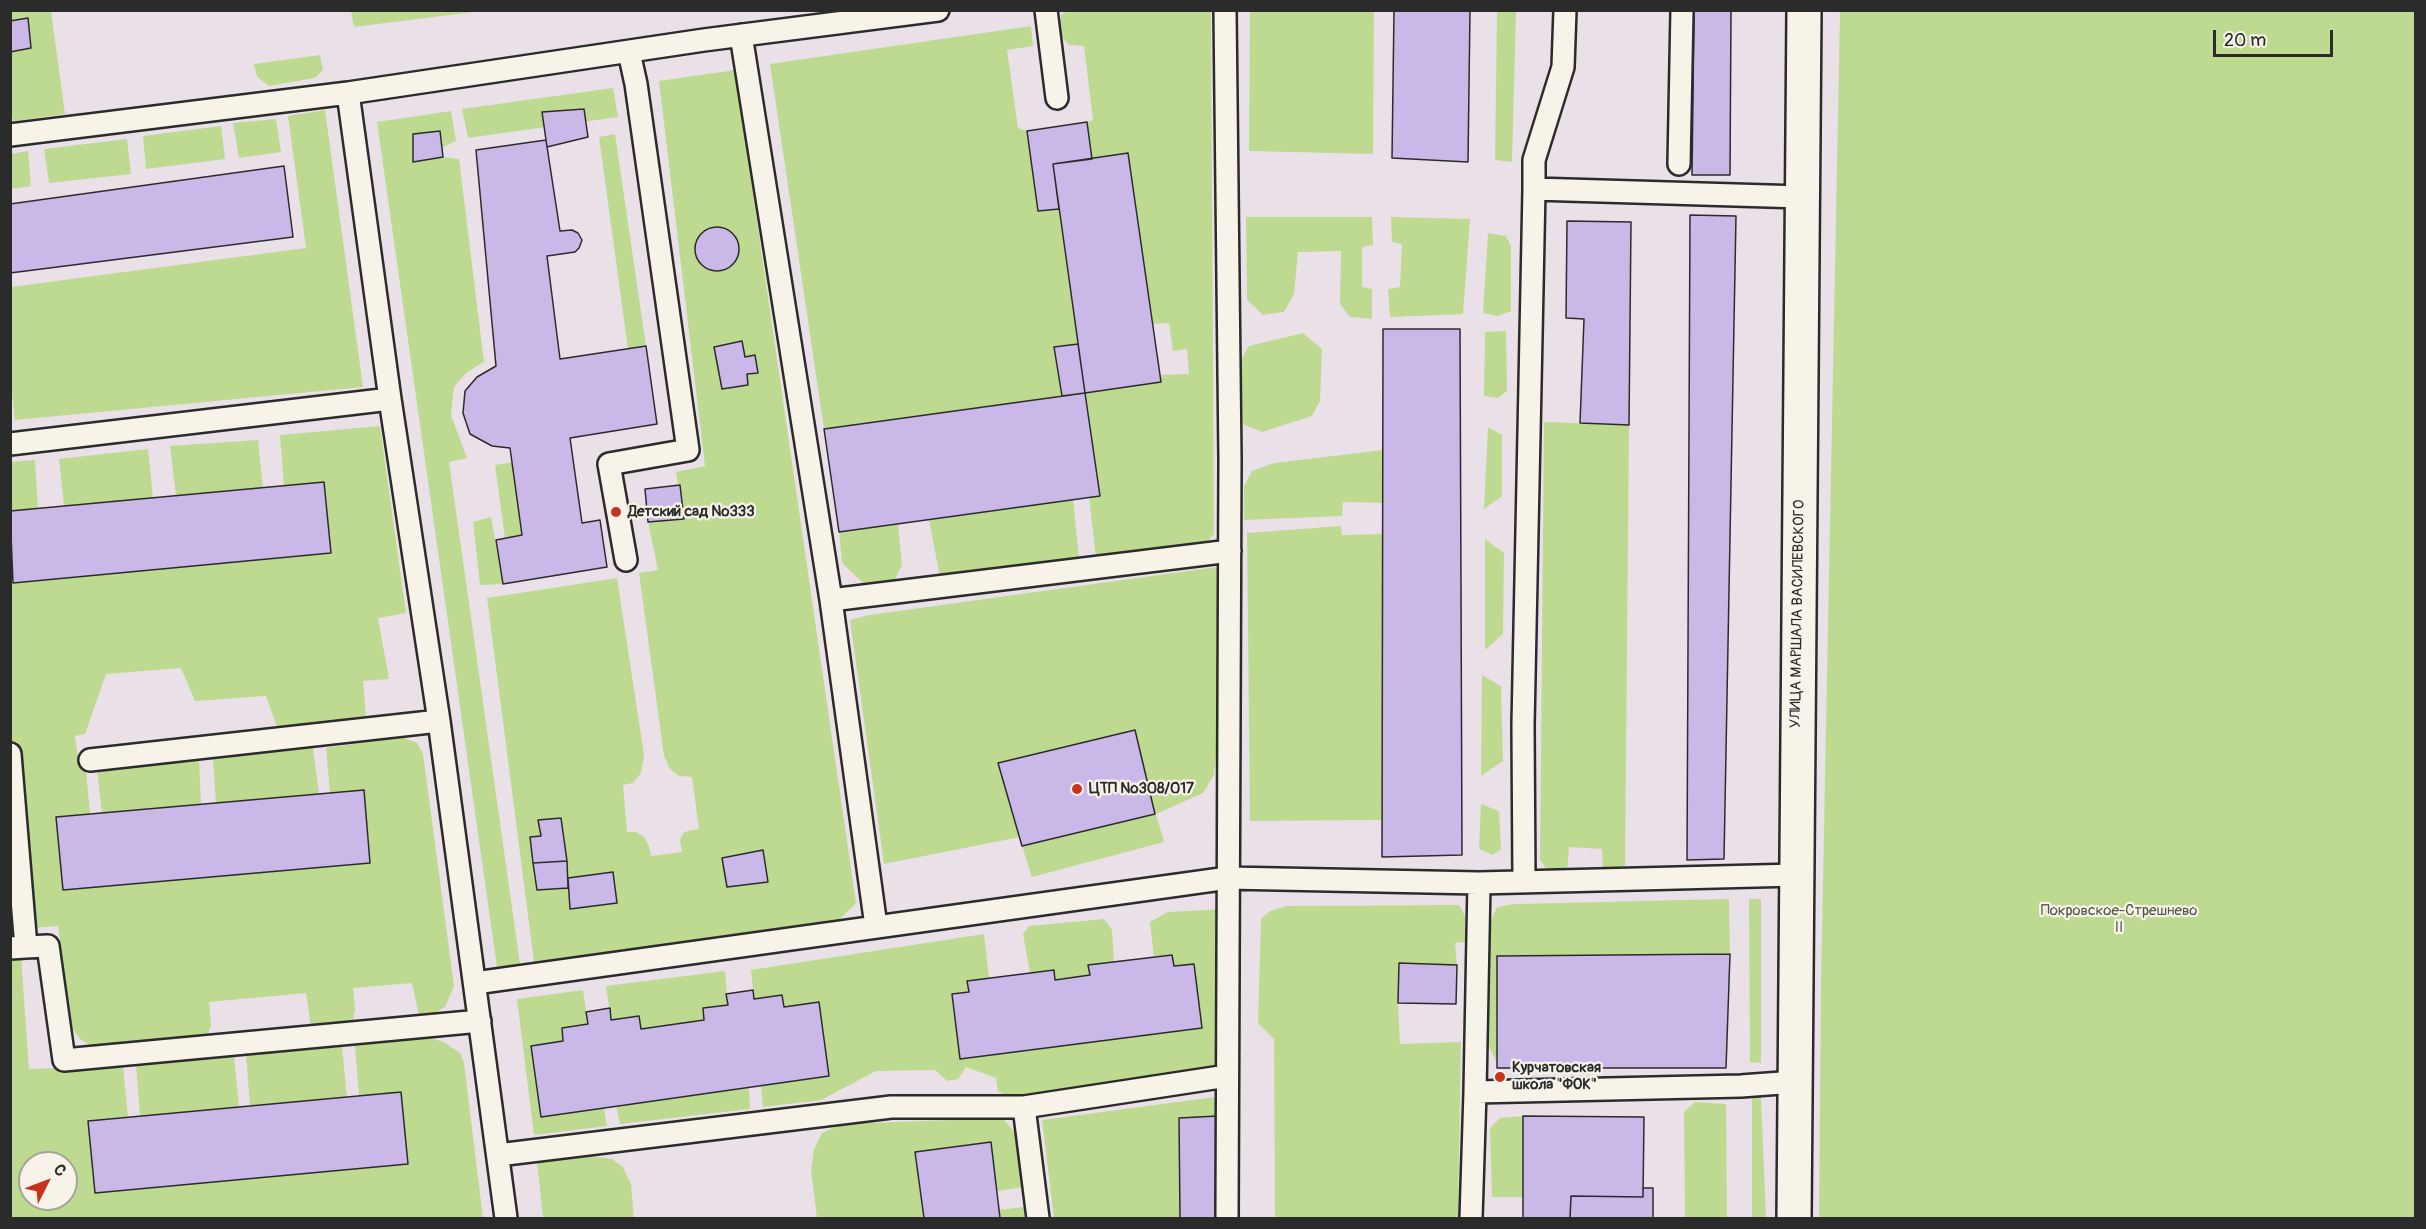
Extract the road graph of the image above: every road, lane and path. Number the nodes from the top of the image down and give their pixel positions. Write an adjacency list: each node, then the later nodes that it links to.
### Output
1 (938, 10): 7 (lane)
2 (1046, 10): 10 (lane)
3 (1225, 10): 17 (lane)
4 (1564, 10): 13 (lane)
5 (1682, 10): 12 (lane)
6 (1804, 10): 14 (main road, УЛИЦА МАРШАЛА ВАСИЛЕВСКОГО)
7 (741, 35): 8 (lane); 19 (lane)
8 (629, 52): 9 (lane); 18 (lane)
9 (348, 93): 11 (lane); 15 (lane)
10 (1057, 98)
11 (10, 135)
12 (1679, 164)
13 (1534, 189): 14 (lane); 25 (lane)
14 (1802, 197): 23 (main road, УЛИЦА МАРШАЛА ВАСИЛЕВСКОГО)
15 (390, 399): 16 (lane); 20 (lane)
16 (10, 444)
17 (1230, 551): 19 (lane); 24 (lane)
18 (626, 560)
19 (831, 600): 27 (lane)
20 (439, 721): 22 (lane); 29 (lane)
21 (10, 754): 28 (lane)
22 (90, 760)
23 (1796, 875): 25 (lane); 32 (main road, УЛИЦА МАРШАЛА ВАСИЛЕВСКОГО)
24 (1228, 878): 26 (lane); 27 (lane); 31 (lane)
25 (1524, 882): 26 (lane)
26 (1479, 883): 33 (lane)
27 (876, 926): 29 (lane)
28 (18, 948): 30 (lane)
29 (475, 983): 30 (lane)
30 (480, 1021): 35 (lane)
31 (1227, 1076): 34 (lane); 38 (lane)
32 (1795, 1082): 33 (lane); 40 (main road, УЛИЦА МАРШАЛА ВАСИЛЕВСКОГО)
33 (1475, 1092): 39 (lane)
34 (1024, 1107): 35 (lane); 37 (lane)
35 (498, 1155): 36 (lane)
36 (506, 1218)
37 (1038, 1218)
38 (1227, 1218)
39 (1471, 1218)
40 (1794, 1218)

